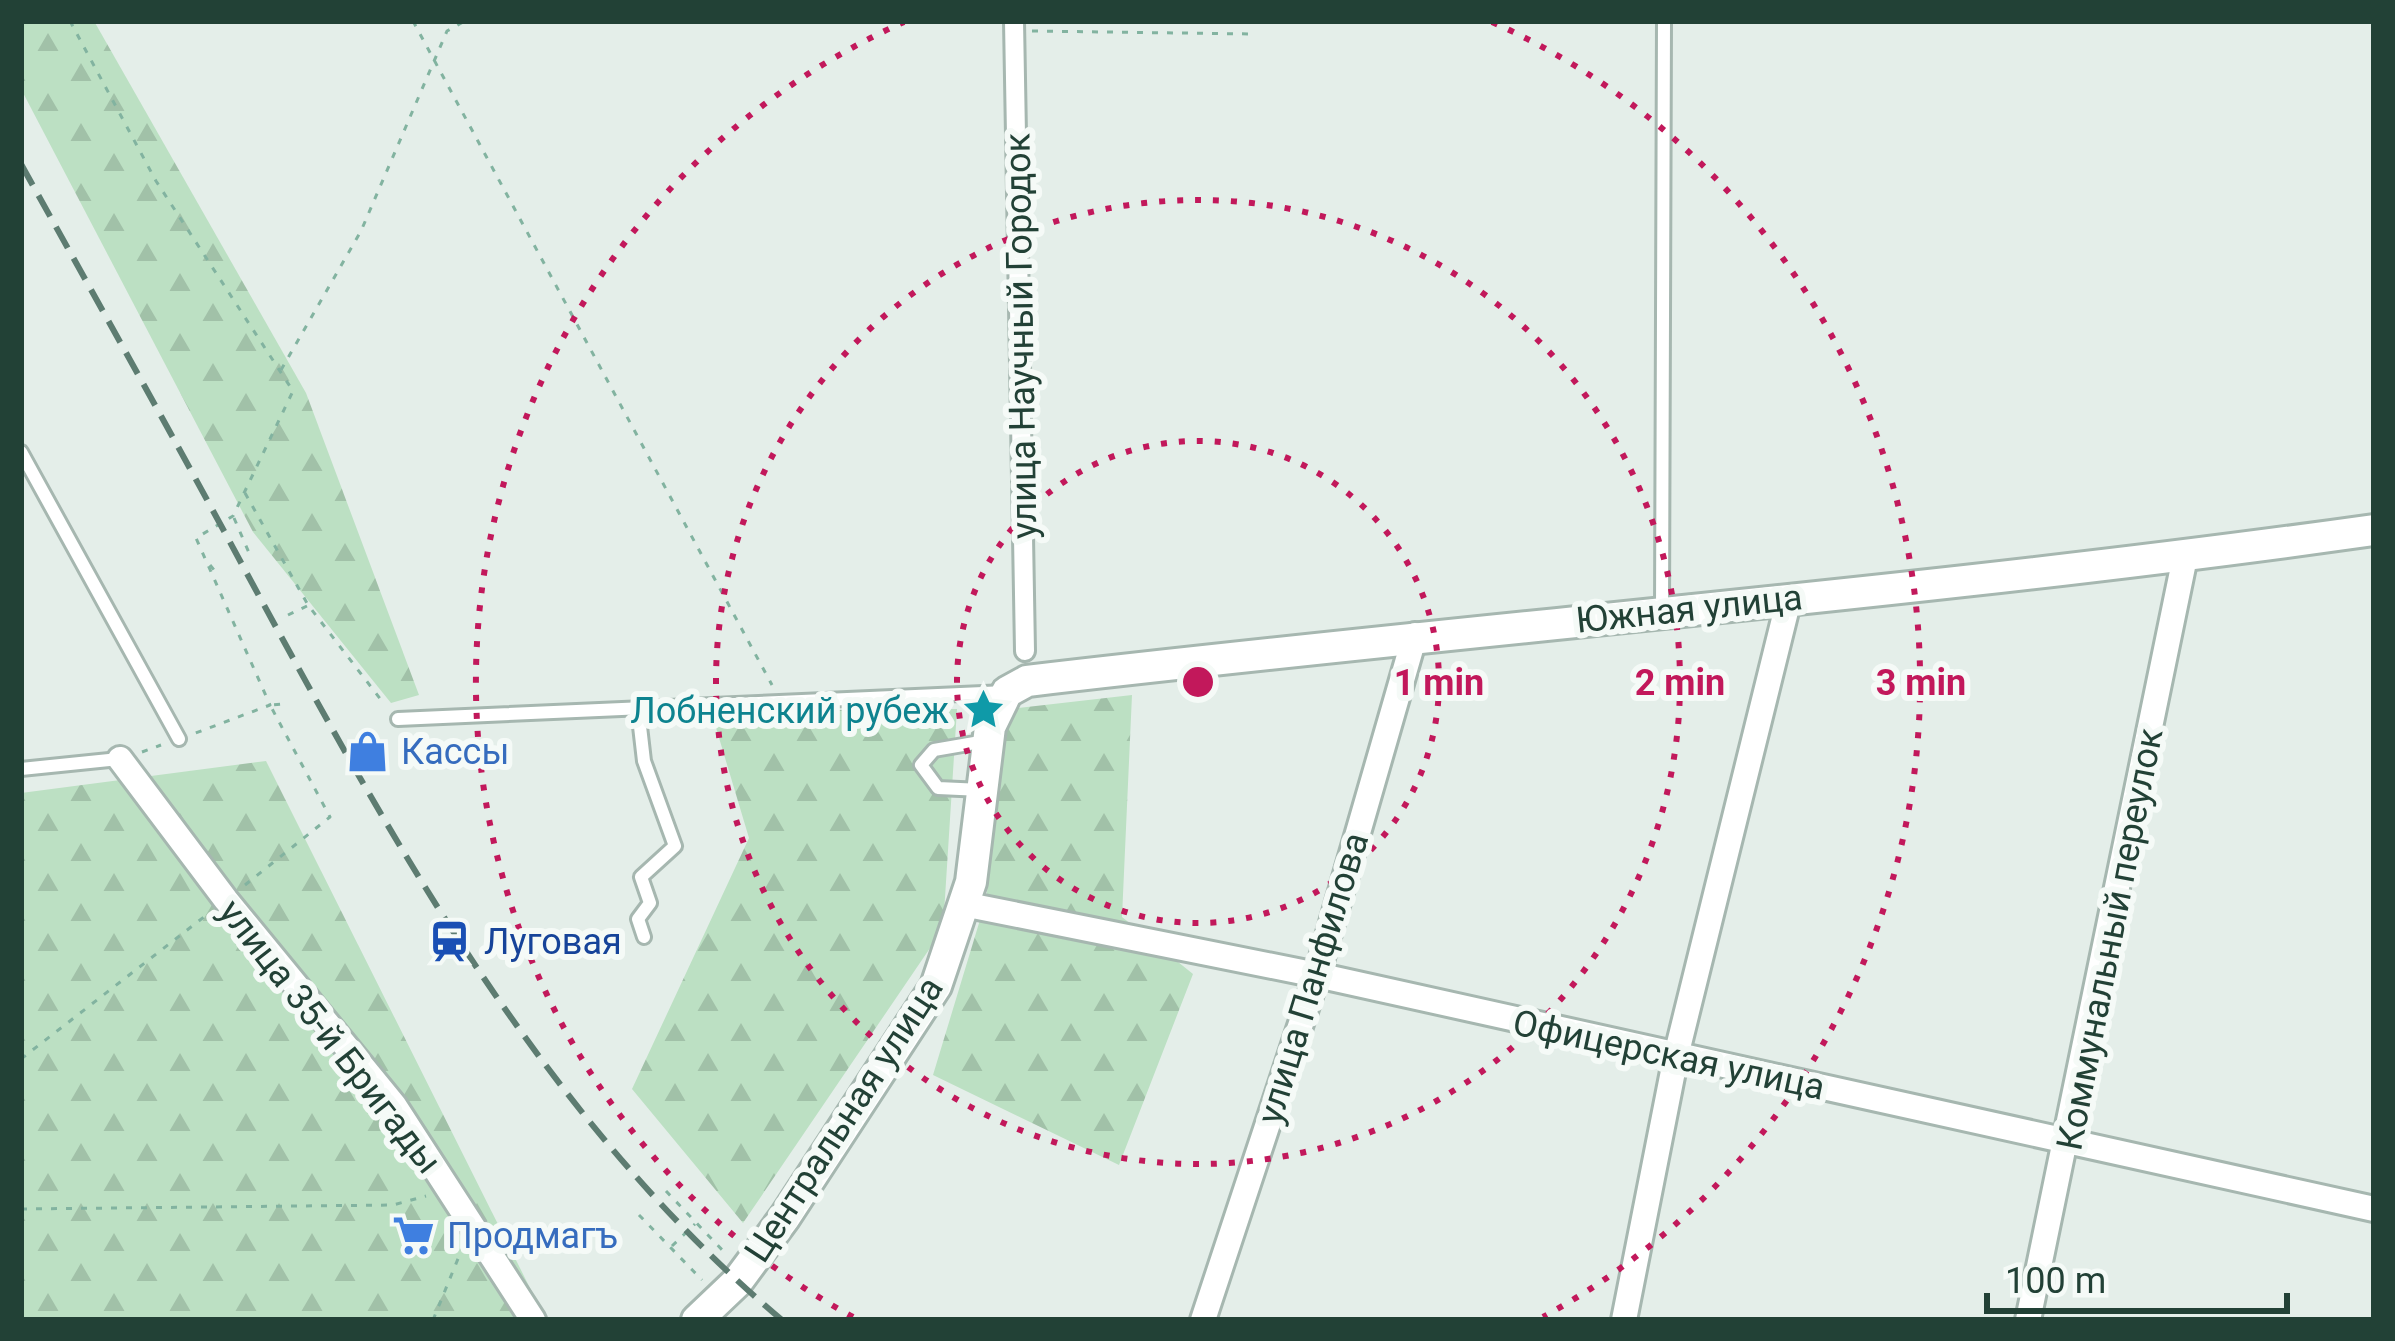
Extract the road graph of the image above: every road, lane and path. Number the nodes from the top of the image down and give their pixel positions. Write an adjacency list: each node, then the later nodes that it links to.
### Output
1 (70, 21): 8 (path)
2 (413, 21): 7 (path)
3 (465, 21): 7 (path)
4 (1664, 21): 19 (lane)
5 (1014, 26): 6 (path); 22 (street, улица Научный Городок)
6 (1252, 34)
7 (435, 60): 8 (path); 24 (path)
8 (281, 370): 10 (path)
9 (21, 452): 29 (lane)
10 (244, 493): 11 (path); 18 (path)
11 (233, 516): 13 (path); 15 (path)
12 (2374, 530): 14 (street, Южная улица)
13 (250, 555)
14 (2186, 556): 17 (street, Южная улица); 40 (street, Коммунальный переулок)
15 (209, 564): 16 (path); 26 (path)
16 (218, 575)
17 (1790, 599): 19 (street, Южная улица); 38 (street)
18 (308, 605): 20 (path); 28 (path)
19 (1662, 611): 21 (street, Южная улица)
20 (289, 615)
21 (1415, 635): 23 (street, Южная улица); 37 (street, улица Панфилова)
22 (1025, 651)
23 (1007, 692): 24 (lane); 30 (street, Центральная улица)
24 (782, 703): 27 (lane)
25 (282, 704): 26 (path)
26 (270, 705): 29 (path); 34 (path)
27 (638, 709): 28 (lane); 36 (lane)
28 (398, 719)
29 (179, 739): 31 (path)
30 (989, 740): 33 (street, Центральная улица); 33 (lane)
31 (120, 759): 32 (lane); 34 (street, улица 35-й Бригады)
32 (21, 769)
33 (983, 790): 35 (street, Центральная улица)
34 (226, 900): 39 (path); 41 (street, улица 35-й Бригады)
35 (963, 904): 37 (street, Офицерская улица); 49 (street, Центральная улица)
36 (644, 938)
37 (1317, 976): 38 (street, Офицерская улица); 54 (street, улица Панфилова)
38 (1676, 1056): 40 (street, Офицерская улица); 55 (street)
39 (21, 1059)
40 (2068, 1141): 44 (street, Офицерская улица); 56 (street, Коммунальный переулок)
41 (448, 1189): 43 (path); 47 (street, улица 35-й Бригады)
42 (666, 1191): 46 (path)
43 (21, 1209)
44 (2374, 1209)
45 (639, 1215): 48 (path)
46 (696, 1222): 48 (path); 49 (path)
47 (472, 1226): 51 (path); 52 (street, улица 35-й Бригады)
48 (670, 1247): 50 (path)
49 (744, 1272): 50 (street, Центральная улица)
50 (721, 1298): 53 (street, Центральная улица)
51 (433, 1320)
52 (532, 1320)
53 (697, 1320)
54 (1203, 1320)
55 (1624, 1320)
56 (2029, 1320)

